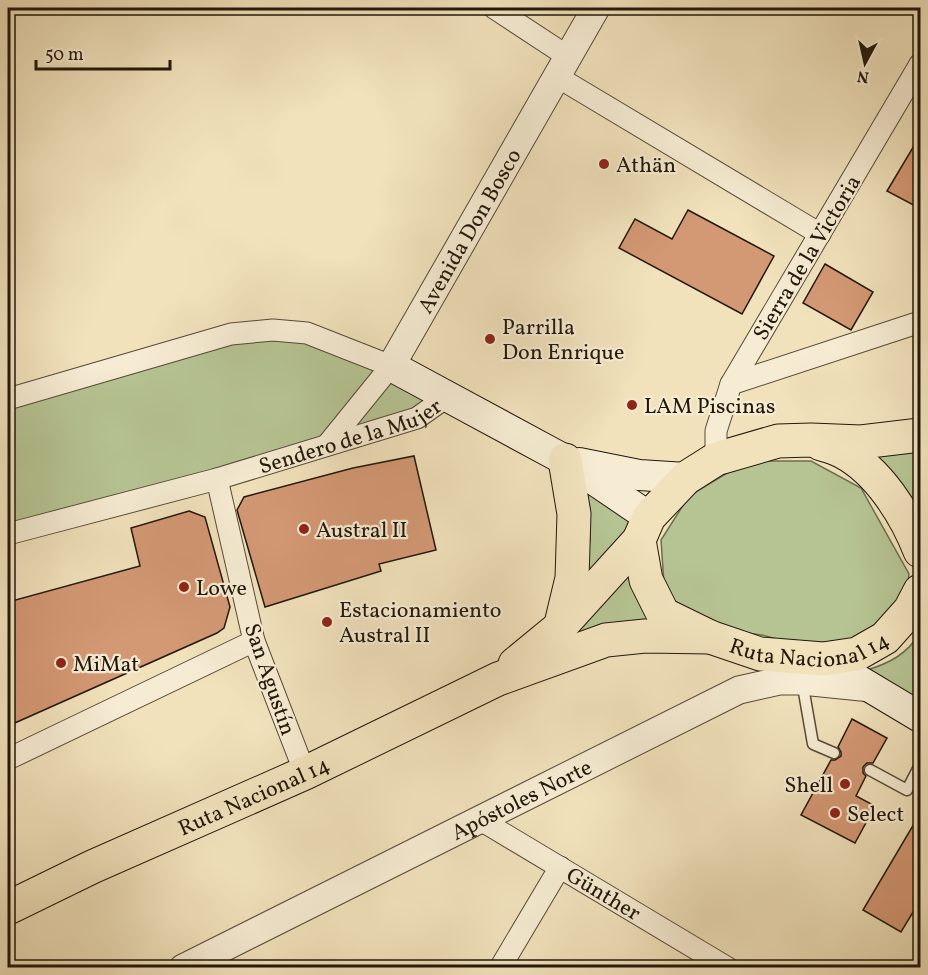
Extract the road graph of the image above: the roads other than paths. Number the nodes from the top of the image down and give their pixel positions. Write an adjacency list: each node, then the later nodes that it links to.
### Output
1 (494, 8): 4 (street)
2 (596, 8): 4 (street, Avenida Don Bosco)
3 (921, 64): 5 (street, Sierra de la Victoria)
4 (562, 66): 5 (street); 7 (street, Avenida Don Bosco)
5 (820, 234): 8 (street, Sierra de la Victoria)
6 (921, 322): 8 (street)
7 (391, 366): 9 (main road, Sendero de la Mujer); 10 (street, Sendero de la Mujer); 13 (street, Avenida Don Bosco)
8 (731, 384): 14 (street, Sierra de la Victoria)
9 (448, 396): 13 (street, Sendero de la Mujer); 15 (main road)
10 (8, 399)
11 (921, 435): 12 (highway, Ruta Nacional 14)
12 (811, 440): 14 (highway, Ruta Nacional 14); 20 (highway, Ruta Nacional 14)
13 (327, 445): 16 (street, Sendero de la Mujer)
14 (716, 459): 17 (highway, Ruta Nacional 14)
15 (564, 460): 17 (main road); 18 (main road); 22 (highway)
16 (217, 478): 19 (street, Sendero de la Mujer); 24 (street, San Agustín)
17 (686, 478): 18 (highway, Ruta Nacional 14)
18 (644, 529): 22 (highway, Ruta Nacional 14); 23 (highway, Ruta Nacional 14)
19 (8, 534)
20 (921, 551)
21 (921, 591): 25 (highway, Ruta Nacional 14)
22 (560, 627): 26 (highway, Ruta Nacional 14)
23 (710, 637): 25 (highway, Ruta Nacional 14); 26 (highway, Ruta Nacional 14)
24 (254, 641): 29 (street); 32 (street, San Agustín)
25 (812, 670): 27 (main road); 28 (lane); 33 (street, Apóstoles Norte)
26 (498, 679): 32 (highway, Ruta Nacional 14)
27 (921, 717)
28 (834, 753)
29 (8, 759)
30 (921, 765): 31 (lane)
31 (870, 770)
32 (305, 773): 35 (highway, Ruta Nacional 14)
33 (479, 819): 34 (street, Günther); 36 (street, Apóstoles Norte)
34 (560, 867): 37 (street); 38 (street, Günther)
35 (8, 908)
36 (183, 968)
37 (500, 968)
38 (728, 968)

